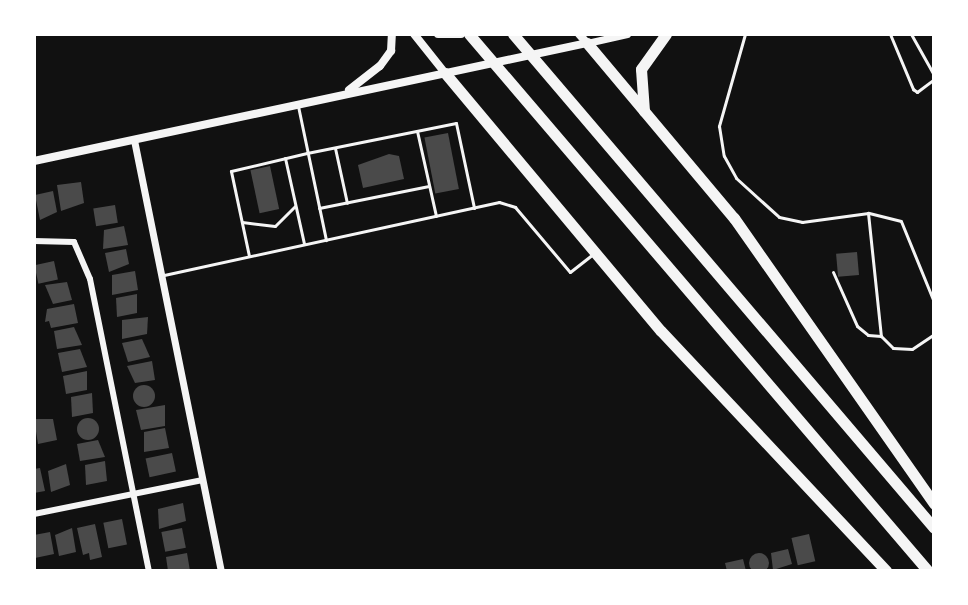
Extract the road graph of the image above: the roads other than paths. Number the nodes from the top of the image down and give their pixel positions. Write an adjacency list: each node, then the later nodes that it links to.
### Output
1 (392, 34): 15 (main road)
2 (414, 34): 13 (main road)
3 (438, 34): 11 (main road)
4 (469, 34): 50 (highway)
5 (513, 34): 46 (highway)
6 (627, 34): 12 (street)
7 (666, 34): 17 (highway)
8 (745, 34): 29 (lane)
9 (890, 34): 14 (lane)
10 (911, 34): 14 (lane)
11 (457, 35)
12 (583, 39): 13 (main road); 17 (highway)
13 (445, 73): 15 (main road); 35 (highway)
14 (934, 77)
15 (348, 91): 16 (main road)
16 (297, 103): 19 (main road); 21 (lane)
17 (644, 112): 44 (highway)
18 (417, 131): 20 (lane); 24 (lane); 28 (lane)
19 (134, 140): 23 (main road); 38 (street)
20 (335, 147): 21 (lane); 25 (lane)
21 (307, 153): 22 (lane); 27 (lane)
22 (285, 158): 26 (lane); 31 (lane)
23 (34, 161)
24 (429, 186): 25 (lane); 30 (lane)
25 (347, 203): 27 (lane)
26 (295, 206): 31 (lane); 34 (lane)
27 (319, 208): 32 (lane)
28 (474, 208): 30 (lane); 35 (lane)
29 (868, 213): 39 (lane); 41 (lane)
30 (436, 216): 32 (lane)
31 (242, 222): 36 (lane)
32 (326, 240): 34 (lane)
33 (34, 241): 43 (street)
34 (304, 244): 36 (lane)
35 (595, 252): 49 (highway)
36 (249, 256): 38 (lane)
37 (833, 272): 41 (lane)
38 (161, 275): 42 (street)
39 (934, 302)
40 (934, 334): 41 (lane)
41 (881, 336)
42 (203, 480): 43 (street); 48 (street)
43 (134, 493): 45 (street); 47 (street)
44 (934, 504)
45 (34, 514)
46 (934, 528)
47 (149, 571)
48 (221, 571)
49 (886, 571)
50 (928, 571)

